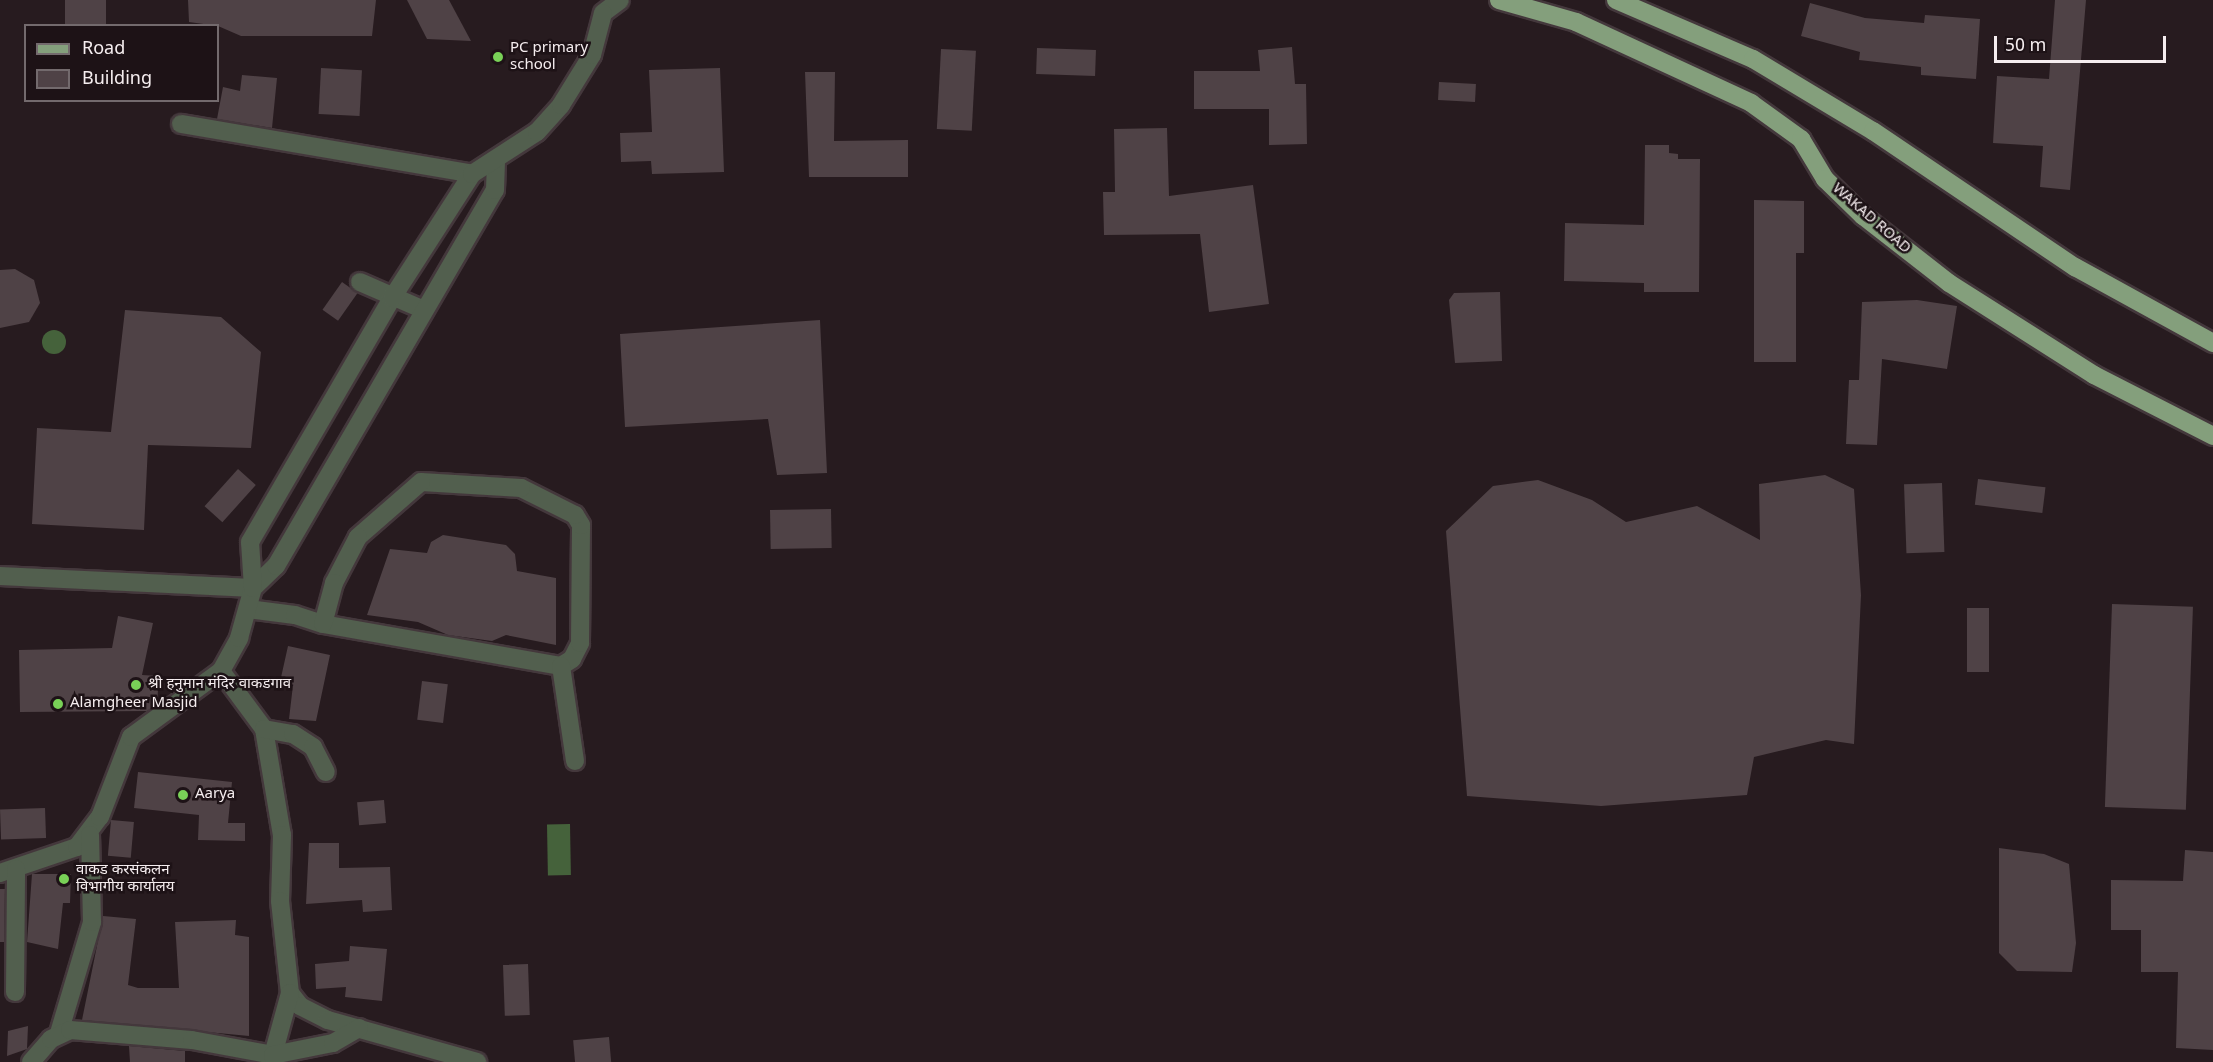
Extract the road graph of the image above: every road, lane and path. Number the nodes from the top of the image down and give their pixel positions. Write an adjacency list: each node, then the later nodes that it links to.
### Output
1 (620, 0): 4 (street)
2 (1499, 0): 12 (main road, WAKAD ROAD)
3 (1616, 0): 11 (main road)
4 (600, 7): 6 (street)
5 (181, 124): 7 (street)
6 (496, 163): 7 (street); 10 (street)
7 (472, 174): 9 (street)
8 (360, 282): 9 (street)
9 (392, 298): 10 (street); 14 (street)
10 (424, 310): 14 (street)
11 (2213, 344)
12 (2213, 436)
13 (0, 576): 14 (street)
14 (254, 588): 15 (street)
15 (248, 609): 16 (street); 18 (street)
16 (323, 624): 17 (street); 17 (street)
17 (561, 666): 20 (street)
18 (221, 671): 19 (street); 22 (street)
19 (264, 729): 21 (street); 25 (street)
20 (575, 761)
21 (326, 772)
22 (90, 835): 23 (street); 27 (street)
23 (8, 871): 24 (street)
24 (15, 992)
25 (290, 993): 26 (street); 28 (street)
26 (359, 1028): 28 (street); 30 (street)
27 (59, 1033): 28 (street); 29 (street)
28 (274, 1058)
29 (31, 1062)
30 (477, 1062)

